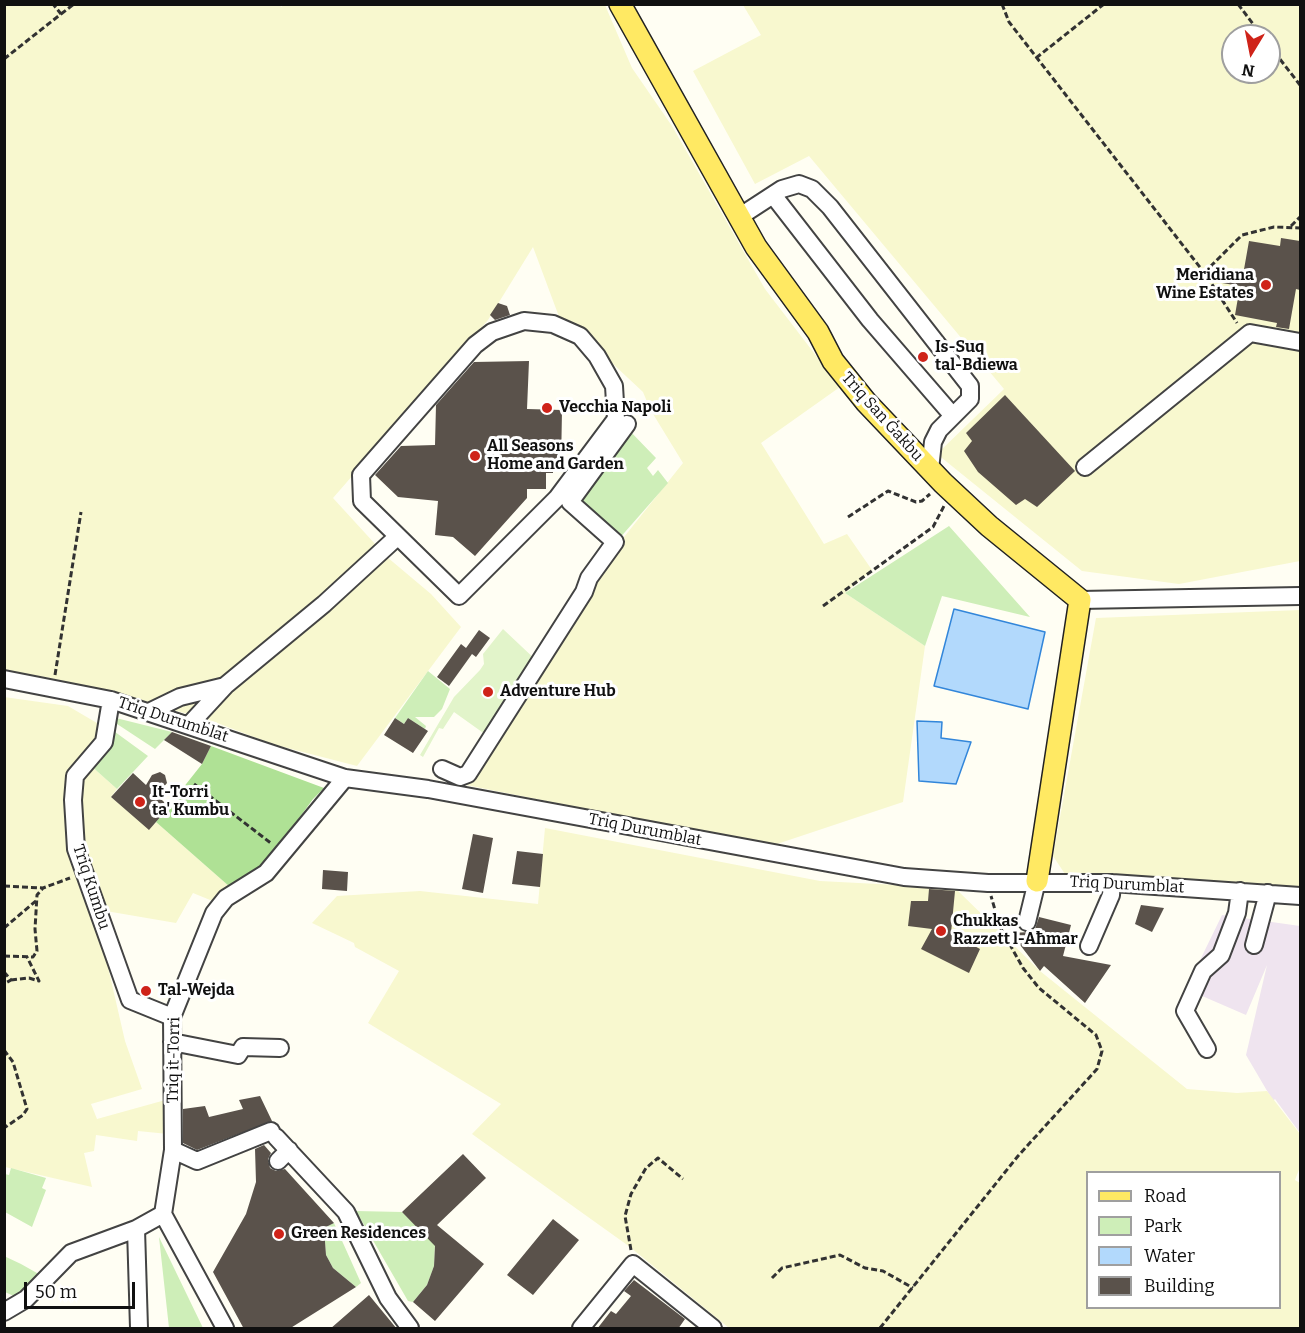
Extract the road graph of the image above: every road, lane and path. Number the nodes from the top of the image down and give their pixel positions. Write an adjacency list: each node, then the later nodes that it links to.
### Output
1 (53, 4): 7 (path)
2 (74, 4): 7 (path)
3 (620, 4): 14 (main road, Triq San Ġakbu)
4 (1002, 4): 9 (path)
5 (1104, 4): 9 (path)
6 (1238, 4): 8 (path)
7 (61, 14): 10 (path)
8 (1253, 24)
9 (1036, 58): 18 (path)
10 (4, 59)
11 (1281, 60): 12 (path)
12 (1300, 85)
13 (773, 195): 14 (street); 21 (street); 21 (street)
14 (739, 217): 24 (main road, Triq San Ġakbu)
15 (1300, 217): 16 (path)
16 (1291, 226): 17 (path); 18 (path)
17 (1300, 228)
18 (1204, 273): 19 (path)
19 (1245, 336): 20 (street); 23 (street)
20 (1300, 342)
21 (953, 416): 24 (street)
22 (627, 424): 37 (street)
23 (1085, 467)
24 (942, 481): 26 (path); 29 (main road, Triq San Ġakbu); 30 (path)
25 (81, 512): 33 (path)
26 (848, 518)
27 (397, 537): 27 (street); 32 (street)
28 (1300, 596): 29 (street)
29 (1080, 600): 42 (main road)
30 (823, 606)
31 (4, 680): 33 (street, Triq Durumblat)
32 (226, 685): 35 (street); 36 (street)
33 (53, 689): 34 (street, Triq Durumblat)
34 (111, 700): 35 (street, Triq Durumblat); 41 (street, Triq Kumbu)
35 (149, 712): 36 (street, Triq Durumblat)
36 (190, 724): 38 (street, Triq Durumblat)
37 (442, 769)
38 (345, 778): 40 (street, Triq it-Torri); 43 (street, Triq Durumblat)
39 (194, 784): 40 (path)
40 (283, 852): 60 (street, Triq it-Torri)
41 (86, 877): 46 (path); 60 (street, Triq Kumbu)
42 (1037, 881): 43 (street, Triq Durumblat); 44 (street, Triq Durumblat); 51 (street)
43 (988, 883): 72 (path)
44 (1113, 883): 47 (street, Triq Durumblat); 54 (street)
45 (4, 886): 46 (path)
46 (43, 888): 50 (path)
47 (1240, 891): 48 (street, Triq Durumblat); 63 (street)
48 (1268, 893): 49 (street, Triq Durumblat); 53 (street)
49 (1300, 896)
50 (37, 900): 52 (path); 56 (path)
51 (1028, 922)
52 (4, 928)
53 (1254, 945)
54 (1089, 946)
55 (4, 956): 56 (path)
56 (27, 957): 58 (path)
57 (4, 972): 58 (path)
58 (11, 980): 59 (path)
59 (4, 984)
60 (172, 1017): 61 (street, Triq it-Torri)
61 (172, 1042): 62 (street); 66 (street, Triq it-Torri)
62 (280, 1048)
63 (1207, 1049)
64 (4, 1050): 65 (path)
65 (4, 1128)
66 (173, 1150): 68 (street, Triq it-Torri); 76 (street)
67 (683, 1179): 70 (path)
68 (163, 1214): 69 (street); 75 (street)
69 (136, 1228): 73 (street); 74 (street)
70 (633, 1264): 77 (street); 78 (street)
71 (772, 1278): 72 (path)
72 (913, 1288): 79 (path)
73 (4, 1312)
74 (139, 1329)
75 (225, 1329)
76 (410, 1329)
77 (580, 1329)
78 (713, 1329)
79 (880, 1329)

